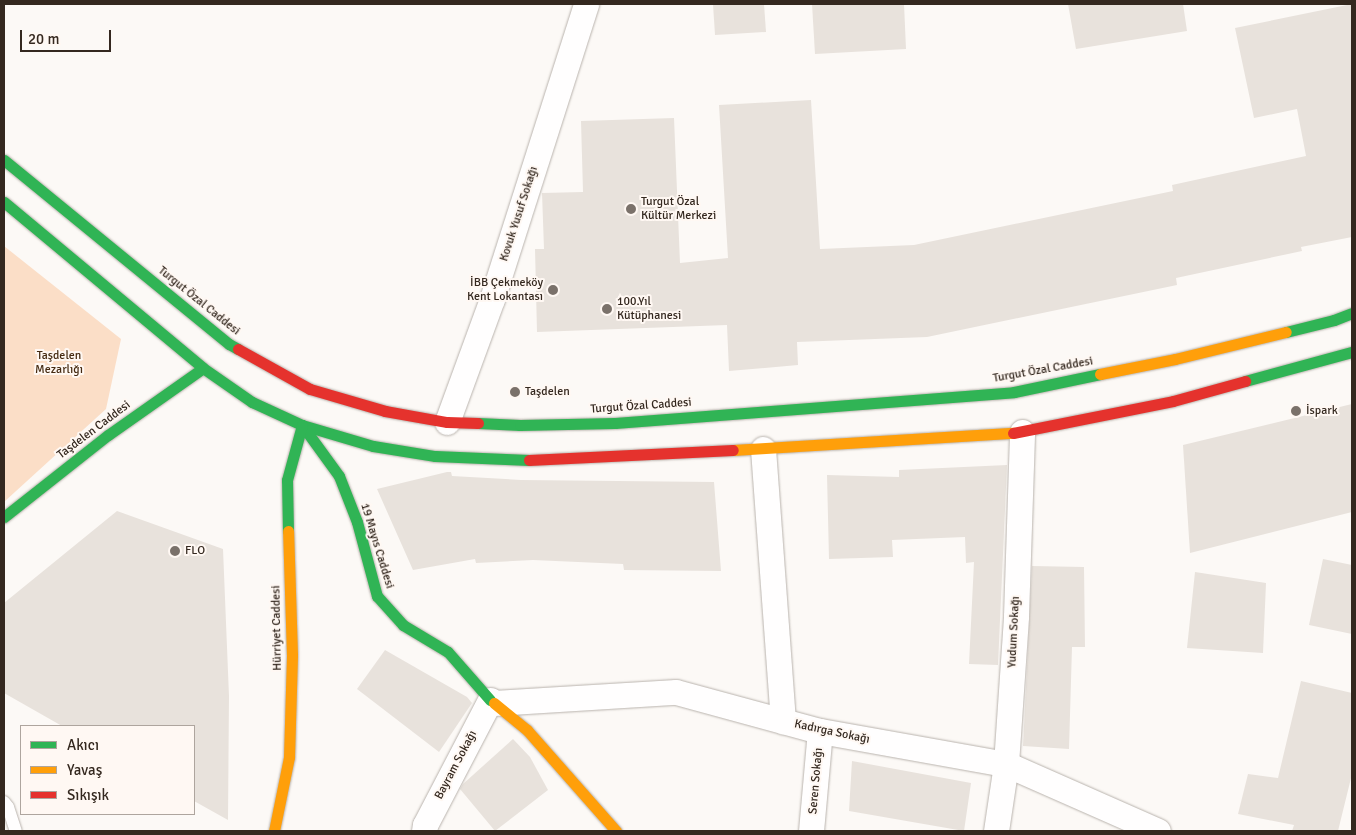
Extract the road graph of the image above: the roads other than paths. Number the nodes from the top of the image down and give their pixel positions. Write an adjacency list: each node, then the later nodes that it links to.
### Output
1 (586, 4): 8 (street, Kovuk Yusuf Sokağı)
2 (4, 160): 8 (main road, Turgut Özal Caddesi)
3 (4, 202): 6 (main road)
4 (1352, 313): 8 (main road, Turgut Özal Caddesi)
5 (1352, 352): 9 (main road)
6 (206, 365): 7 (main road); 11 (main road, Taşdelen Caddesi)
7 (303, 420): 10 (main road); 12 (main road, 19 Mayıs Caddesi); 18 (main road, Hürriyet Caddesi)
8 (447, 422)
9 (1022, 432): 10 (main road); 15 (street, Yudum Sokağı)
10 (763, 444): 13 (street)
11 (4, 517)
12 (492, 701): 13 (street, Kadırga Sokağı); 19 (street, Bayram Sokağı); 20 (main road, 19 Mayıs Caddesi)
13 (783, 721): 14 (street, Kadırga Sokağı)
14 (820, 731): 15 (street, Kadırga Sokağı); 21 (street, Seren Sokağı)
15 (1006, 764): 22 (street, Yudum Sokağı); 23 (street, Kadırga Sokağı)
16 (4, 802): 17 (lane)
17 (16, 831)
18 (274, 831)
19 (424, 831)
20 (616, 831)
21 (812, 831)
22 (996, 831)
23 (1158, 831)

